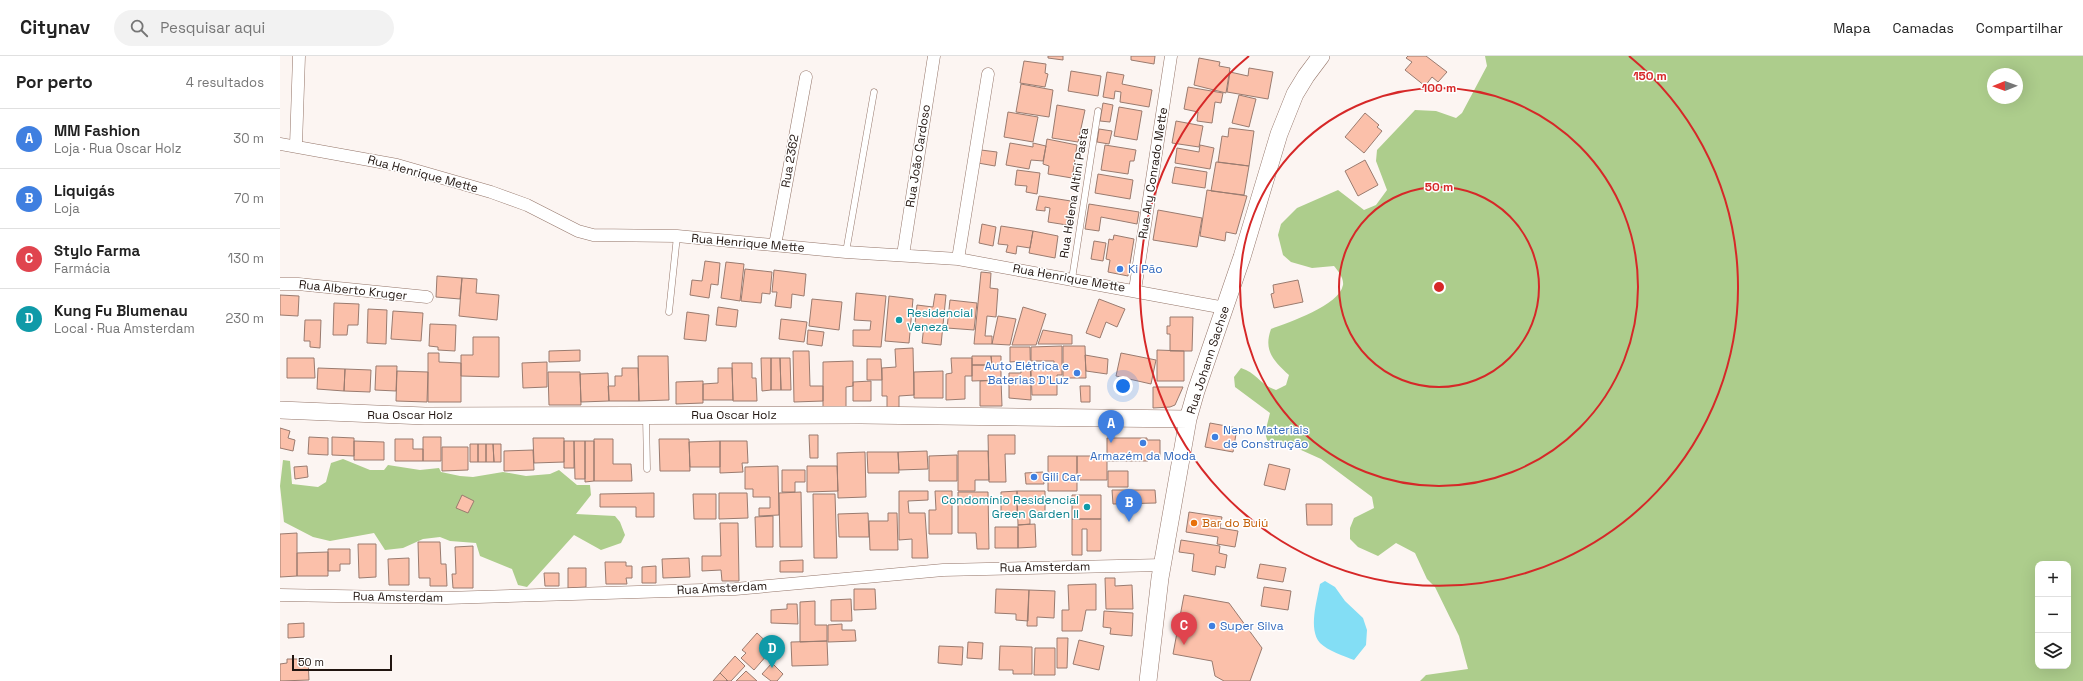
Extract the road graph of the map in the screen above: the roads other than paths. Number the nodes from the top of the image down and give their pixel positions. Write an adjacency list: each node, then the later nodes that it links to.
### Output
1 (299, 56): 10 (street)
2 (934, 56): 14 (street, Rua João Cardoso)
3 (1171, 56): 18 (street, Rua Ary Conrado Mette)
4 (1321, 56): 20 (street, Rua Johann Sachse)
5 (988, 74): 15 (street)
6 (806, 77): 12 (street, Rua 2362)
7 (874, 92): 13 (lane)
8 (1098, 111): 16 (lane, Rua Helena Altini Pasta)
9 (280, 144): 10 (street, Rua Henrique Mette)
10 (296, 145): 11 (street, Rua Henrique Mette)
11 (676, 236): 12 (street, Rua Henrique Mette); 21 (lane)
12 (775, 244): 13 (street, Rua Henrique Mette)
13 (846, 252): 14 (street, Rua Henrique Mette)
14 (903, 255): 15 (street, Rua Henrique Mette)
15 (958, 259): 16 (street, Rua Henrique Mette)
16 (1072, 279): 18 (street, Rua Henrique Mette)
17 (280, 284): 19 (street, Rua Alberto Kruger)
18 (1135, 290): 20 (street, Rua Henrique Mette)
19 (427, 298)
20 (1225, 308): 24 (street, Rua Johann Sachse)
21 (669, 312)
22 (280, 410): 23 (street, Rua Oscar Holz)
23 (646, 415): 24 (street, Rua Oscar Holz); 25 (lane)
24 (1188, 419): 26 (street, Rua Johann Sachse)
25 (647, 469)
26 (1163, 565): 27 (street, Rua Amsterdam); 28 (street, Rua Johann Sachse)
27 (280, 596)
28 (1148, 681)

